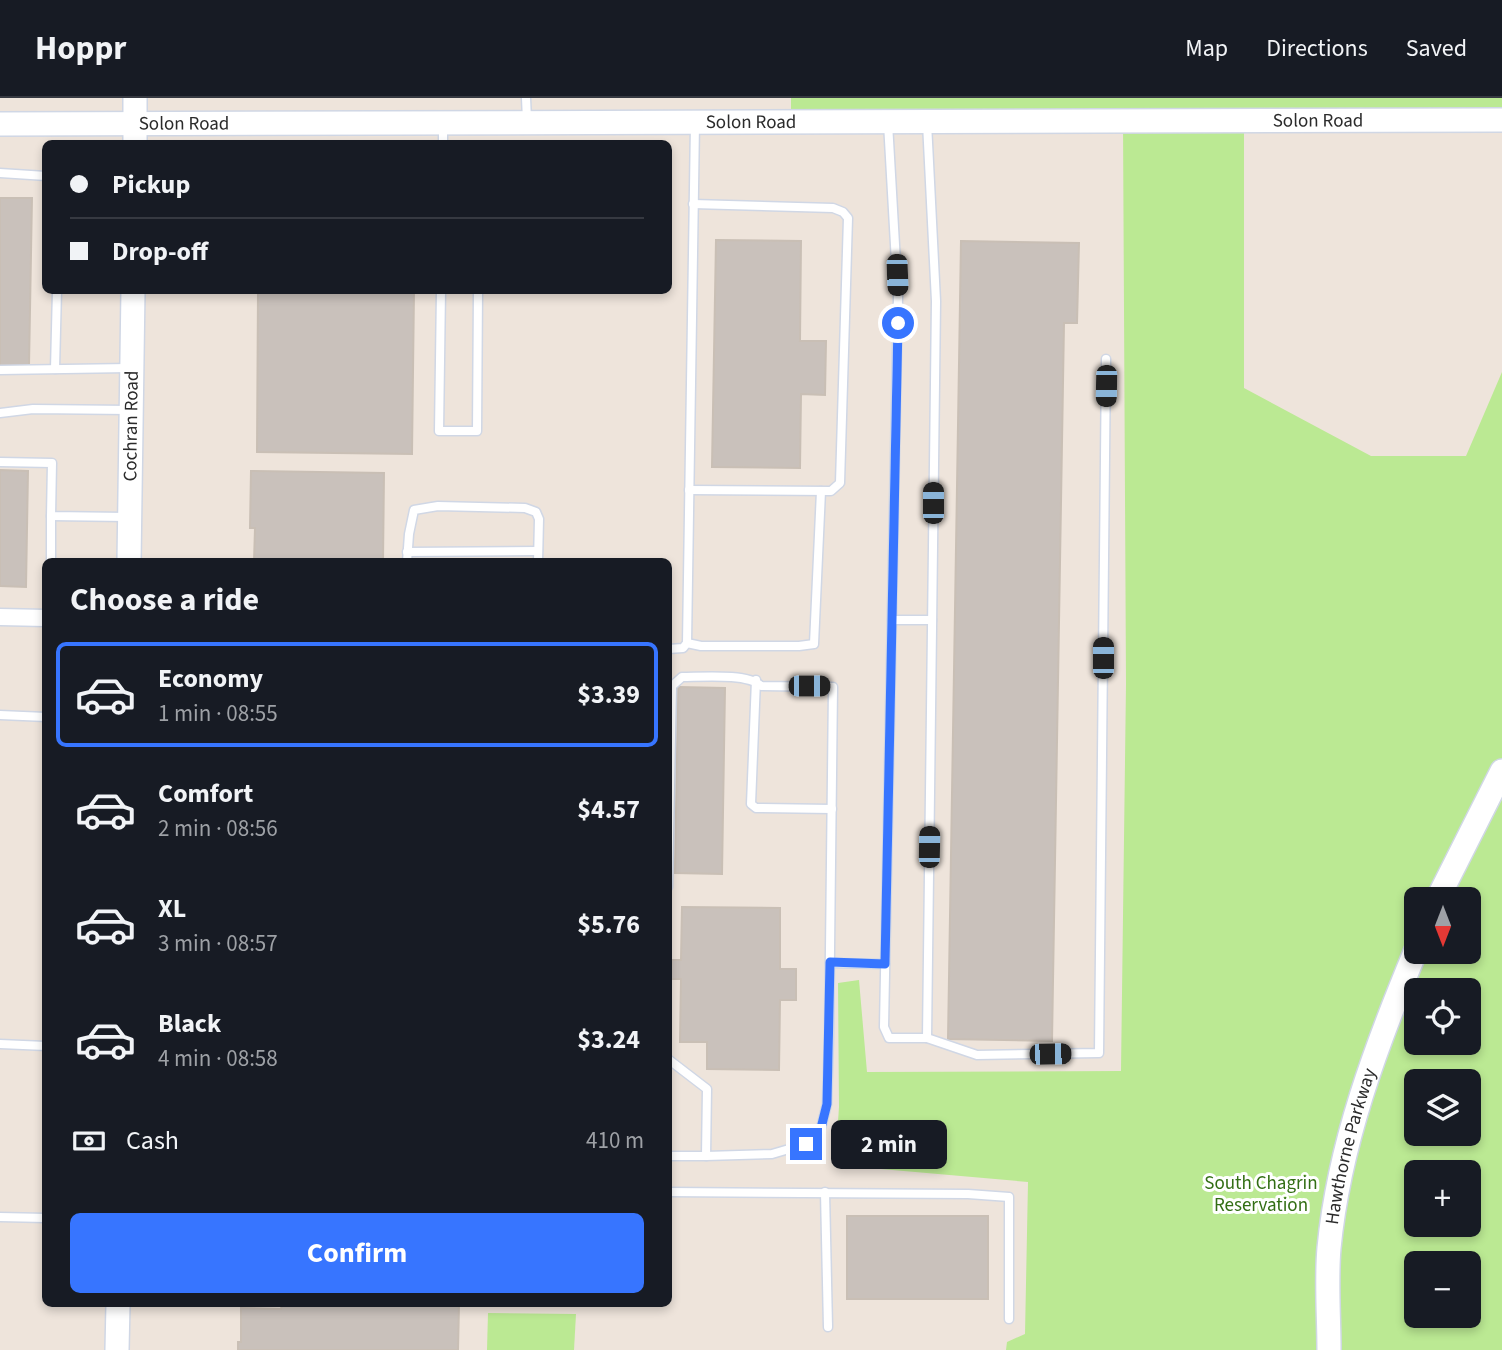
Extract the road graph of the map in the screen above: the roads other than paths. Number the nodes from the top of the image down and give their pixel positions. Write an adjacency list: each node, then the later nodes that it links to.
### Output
1 (135, 98): 9 (street)
2 (526, 98): 4 (lane)
3 (1502, 120): 7 (street, Solon Road)
4 (527, 123): 5 (street, Solon Road); 10 (street, Solon Road)
5 (695, 123): 6 (street, Solon Road); 13 (lane)
6 (888, 123): 7 (street, Solon Road); 37 (lane)
7 (927, 123): 38 (lane)
8 (0, 124): 9 (street, Solon Road)
9 (135, 134): 10 (street, Solon Road)
10 (443, 134)
11 (0, 173): 12 (lane)
12 (42, 176)
13 (693, 204): 25 (lane); 26 (lane)
14 (57, 294): 20 (lane)
15 (133, 294): 19 (street, Cochran Road)
16 (441, 294): 17 (lane)
17 (478, 294)
18 (1106, 359): 51 (lane)
19 (132, 368): 20 (lane); 22 (street, Cochran Road)
20 (55, 369): 21 (lane)
21 (0, 370)
22 (131, 410): 23 (lane); 28 (street, Cochran Road)
23 (0, 414)
24 (0, 462): 27 (lane)
25 (689, 490): 26 (lane); 39 (lane)
26 (821, 491): 39 (lane)
27 (51, 516): 28 (lane); 31 (lane)
28 (130, 517): 32 (street, Cochran Road)
29 (538, 551): 30 (lane); 30 (lane); 34 (lane)
30 (407, 552): 33 (lane)
31 (51, 558)
32 (129, 558)
33 (407, 558)
34 (538, 558)
35 (0, 617): 36 (street)
36 (42, 618)
37 (892, 620): 38 (lane); 49 (lane)
38 (932, 620): 51 (lane)
39 (687, 643): 40 (lane)
40 (672, 649)
41 (755, 680): 42 (lane); 46 (lane); 46 (lane)
42 (672, 686)
43 (0, 715): 44 (lane)
44 (42, 717)
45 (1502, 771): 47 (street)
46 (832, 809): 48 (lane)
47 (1444, 887)
48 (830, 962): 49 (lane); 56 (lane)
49 (885, 964): 51 (lane)
50 (1411, 964): 65 (street, Hawthorne Parkway)
51 (927, 1038)
52 (0, 1044): 53 (lane)
53 (42, 1046)
54 (672, 1062): 56 (lane)
55 (672, 1156): 56 (lane)
56 (706, 1156)
57 (672, 1192): 58 (lane)
58 (825, 1192): 62 (lane); 63 (lane)
59 (0, 1217): 60 (lane)
60 (42, 1217)
61 (118, 1307): 64 (street)
62 (1009, 1319)
63 (828, 1327)
64 (117, 1350)
65 (1329, 1350)

